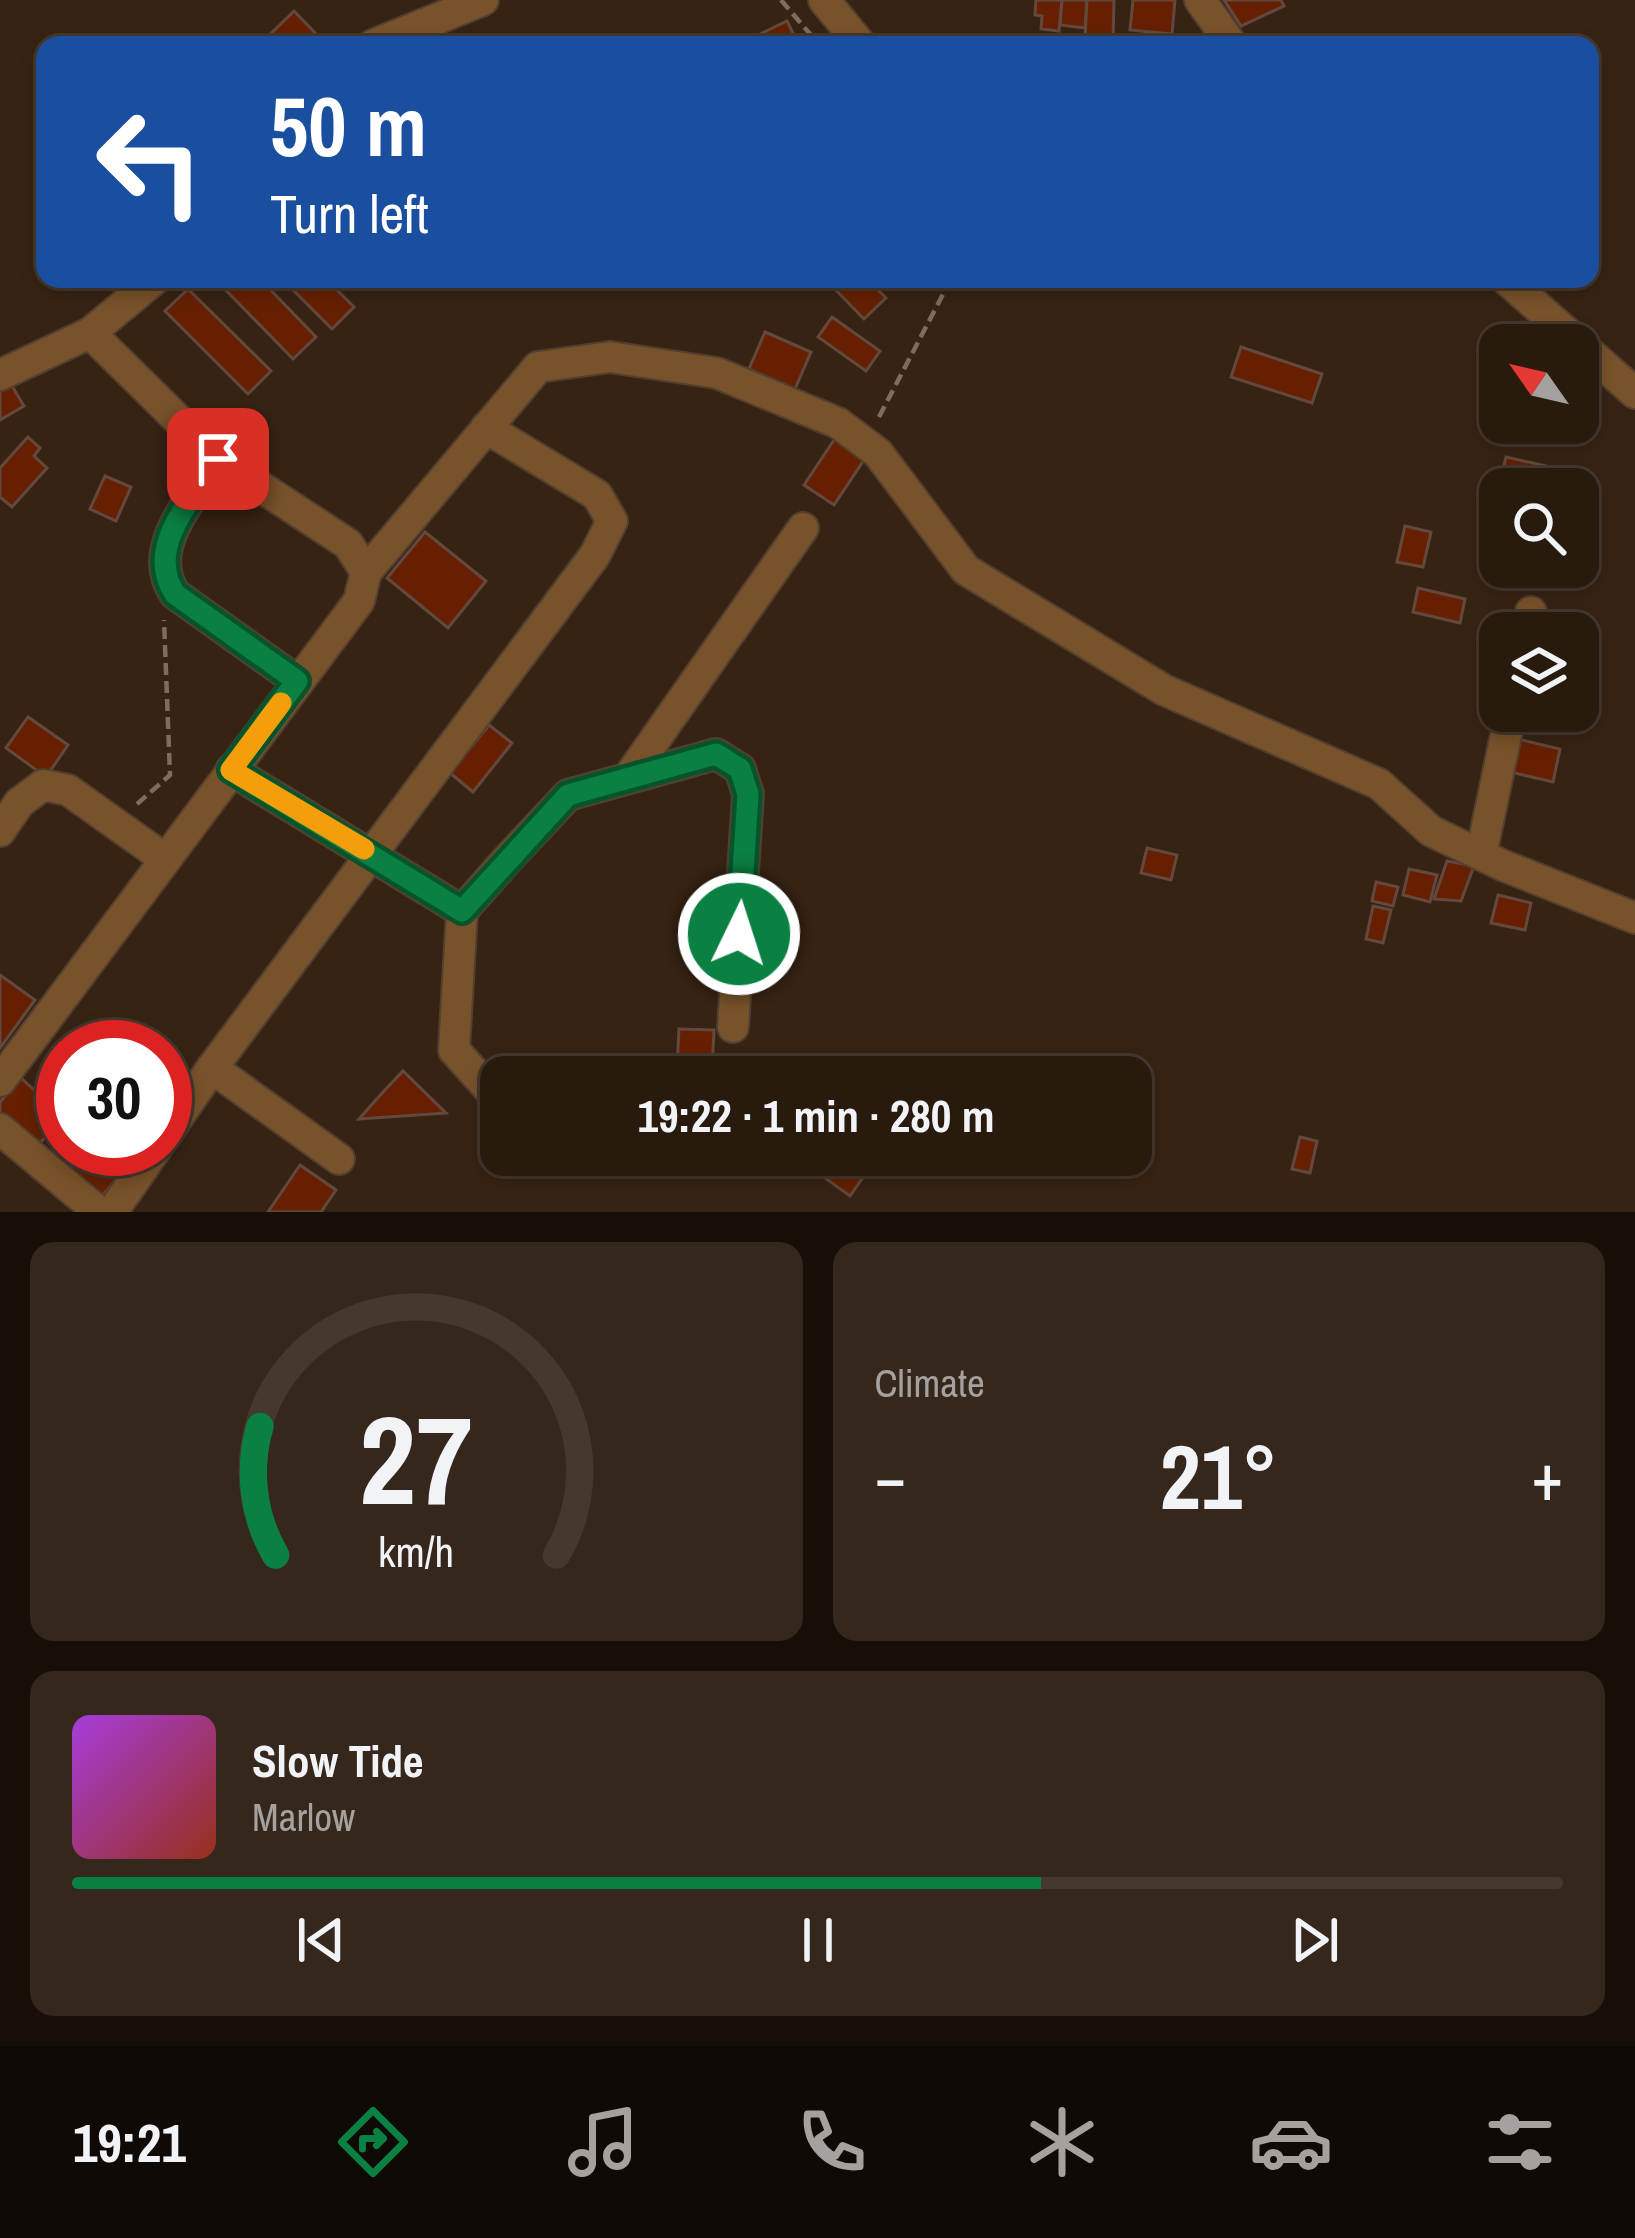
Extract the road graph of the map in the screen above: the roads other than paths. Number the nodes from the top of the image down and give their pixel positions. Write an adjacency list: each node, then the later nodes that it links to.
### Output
1 (483, 0): 4 (street)
2 (824, 0): 5 (street)
3 (1200, 0): 6 (street)
4 (395, 36)
5 (854, 36)
6 (1226, 36)
7 (144, 288): 9 (street)
8 (1516, 288): 11 (street)
9 (90, 333): 10 (street); 13 (street)
10 (0, 375)
11 (1635, 393)
12 (486, 428): 15 (street); 21 (street); 22 (street)
13 (218, 459): 15 (street); 16 (street)
14 (803, 528): 19 (street)
15 (366, 572): 16 (street)
16 (297, 681): 18 (street)
17 (1507, 732): 22 (street)
18 (231, 770): 21 (street); 23 (street)
19 (628, 778): 24 (street); 26 (street)
20 (0, 831): 23 (street)
21 (372, 854): 24 (street); 27 (street)
22 (1481, 855): 25 (street)
23 (165, 859): 29 (street)
24 (462, 911): 28 (street)
25 (1635, 918)
26 (733, 1027)
27 (212, 1068): 30 (street); 32 (street)
28 (480, 1078)
29 (0, 1081)
30 (192, 1097)
31 (0, 1129): 34 (street)
32 (339, 1159)
33 (137, 1176): 35 (street)
34 (99, 1212)
35 (112, 1212)

